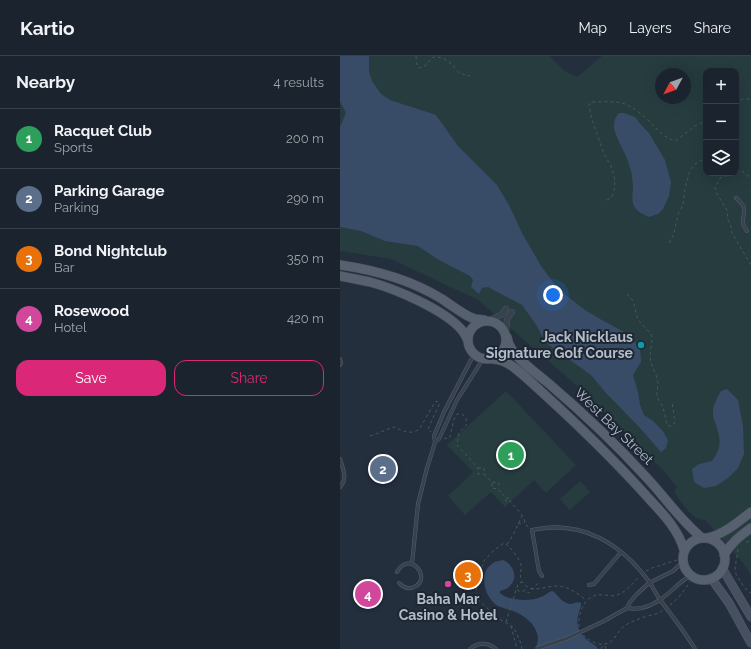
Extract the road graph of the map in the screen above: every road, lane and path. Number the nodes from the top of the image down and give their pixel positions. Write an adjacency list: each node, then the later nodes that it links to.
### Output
1 (416, 56): 2 (path)
2 (470, 76)
3 (751, 99): 4 (path)
4 (739, 102)
5 (702, 123): 14 (path)
6 (703, 160): 16 (path)
7 (739, 172): 10 (path)
8 (725, 176): 9 (path)
9 (720, 178): 18 (path)
10 (751, 178)
11 (751, 189): 12 (path)
12 (751, 191)
13 (736, 198): 15 (lane)
14 (607, 200)
15 (747, 231)
16 (669, 243)
17 (340, 265): 23 (main road)
18 (751, 265)
19 (340, 276): 25 (main road)
20 (627, 294): 30 (path)
21 (506, 308): 23 (street)
22 (512, 312): 24 (street)
23 (487, 320): 24 (main road); 25 (main road)
24 (506, 335): 28 (main road); 47 (main road, West Bay Street)
25 (468, 341): 26 (main road)
26 (474, 354): 28 (main road); 31 (lane)
27 (340, 359): 29 (lane)
28 (488, 359): 32 (lane); 53 (main road, West Bay Street)
29 (340, 365)
30 (672, 402)
31 (435, 434): 33 (path); 34 (lane)
32 (442, 434): 34 (lane); 36 (path)
33 (370, 436)
34 (435, 442): 57 (lane)
35 (340, 459): 39 (lane)
36 (478, 468): 37 (path); 37 (path)
37 (484, 474): 38 (path)
38 (492, 482): 40 (path); 40 (path)
39 (340, 487)
40 (498, 489): 42 (path)
41 (751, 512): 47 (main road)
42 (522, 515): 43 (path); 44 (path)
43 (525, 522): 44 (path); 46 (path)
44 (518, 524): 51 (path)
45 (751, 528): 55 (main road)
46 (532, 530): 54 (lane); 61 (lane)
47 (705, 538): 53 (main road); 55 (main road)
48 (751, 538): 49 (path)
49 (750, 541): 50 (path)
50 (742, 544)
51 (507, 545): 64 (path); 76 (path)
52 (738, 549): 71 (path)
53 (684, 550): 56 (main road)
54 (622, 552): 60 (lane); 68 (lane)
55 (724, 555): 58 (main road)
56 (680, 561): 60 (path); 62 (main road); 66 (lane)
57 (412, 564): 59 (lane); 67 (lane)
58 (722, 568): 63 (main road); 75 (main road)
59 (397, 572)
60 (642, 574): 66 (lane); 69 (path)
61 (542, 576)
62 (690, 578): 63 (main road); 72 (lane); 74 (path)
63 (711, 578): 78 (main road)
64 (522, 582): 69 (path); 70 (path)
65 (540, 583): 69 (path)
66 (649, 583): 72 (lane); 73 (lane)
67 (399, 584)
68 (589, 585)
69 (532, 589): 70 (path)
70 (516, 590): 76 (path)
71 (751, 593)
72 (660, 600): 73 (lane); 74 (lane)
73 (627, 608): 85 (lane, bridge)
74 (666, 608): 80 (path); 88 (lane)
75 (751, 617)
76 (506, 623): 77 (path)
77 (510, 625): 83 (path); 84 (path)
78 (751, 643)
79 (600, 645): 80 (path)
80 (604, 645): 86 (path); 87 (path)
81 (496, 648): 82 (lane)
82 (470, 649)
83 (517, 649)
84 (522, 649)
85 (536, 649)
86 (601, 649)
87 (606, 649)
88 (695, 649)

